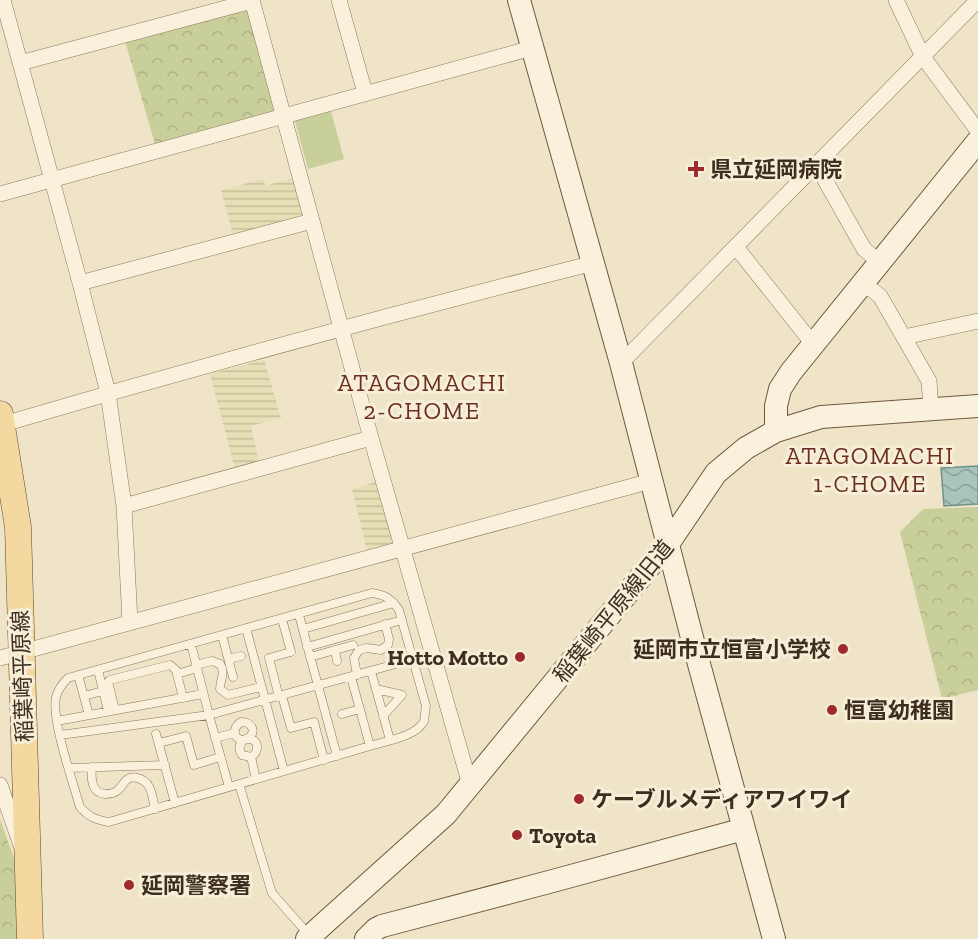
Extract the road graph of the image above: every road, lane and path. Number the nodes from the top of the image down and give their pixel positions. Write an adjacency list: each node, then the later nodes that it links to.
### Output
1 (3, 0): 9 (street)
2 (252, 0): 9 (street); 11 (street)
3 (339, 0): 10 (street)
4 (519, 0): 7 (street)
5 (896, 0): 8 (street)
6 (978, 0): 8 (street)
7 (532, 48): 10 (street); 20 (street)
8 (923, 57): 12 (street); 14 (street)
9 (20, 63): 15 (street)
10 (365, 93): 11 (street)
11 (285, 116): 15 (street); 17 (street)
12 (978, 131)
13 (978, 141): 19 (street)
14 (816, 164): 18 (street); 19 (street)
15 (51, 179): 16 (street); 21 (street)
16 (0, 194)
17 (312, 221): 21 (street); 24 (street)
18 (736, 247): 26 (street); 27 (street)
19 (879, 262): 22 (street)
20 (594, 263): 24 (street); 27 (street)
21 (80, 283): 28 (street)
22 (863, 283): 25 (street); 26 (street)
23 (978, 321): 25 (street)
24 (341, 329): 28 (street); 33 (street)
25 (904, 337): 30 (street)
26 (813, 344): 32 (street)
27 (621, 363): 34 (street)
28 (108, 393): 31 (street); 35 (street)
29 (978, 406): 30 (street, 稲葉崎平原線旧道)
30 (931, 409): 32 (street, 稲葉崎平原線旧道)
31 (1, 421): 51 (main road, 稲葉崎平原線)
32 (776, 431): 36 (street, 稲葉崎平原線旧道)
33 (371, 438): 35 (street); 37 (street)
34 (651, 481): 36 (street); 37 (street)
35 (124, 506): 42 (street)
36 (668, 544): 99 (street, 稲葉崎平原線旧道); 103 (street)
37 (402, 549): 42 (street); 99 (street)
38 (394, 603): 39 (lane); 41 (lane); 45 (lane)
39 (299, 615): 40 (lane); 45 (lane)
40 (282, 619): 44 (lane); 70 (lane)
41 (402, 620): 43 (lane); 55 (lane)
42 (130, 622): 51 (street)
43 (385, 624): 49 (lane); 62 (lane)
44 (246, 628): 46 (lane); 65 (lane)
45 (303, 629): 49 (lane)
46 (222, 635): 47 (lane); 54 (lane)
47 (191, 644): 57 (lane); 58 (lane)
48 (353, 645): 50 (lane)
49 (307, 647): 53 (lane)
50 (335, 650): 53 (lane); 56 (lane)
51 (11, 655): 104 (main road, 稲葉崎平原線)
52 (241, 656): 54 (lane)
53 (310, 657): 64 (lane)
54 (229, 659): 63 (lane)
55 (414, 659): 59 (lane); 85 (lane)
56 (337, 661)
57 (197, 667): 60 (lane); 65 (lane); 68 (lane)
58 (98, 670): 61 (lane); 67 (lane)
59 (371, 672): 62 (lane); 66 (lane)
60 (177, 674): 71 (lane); 74 (lane)
61 (78, 675): 69 (lane); 79 (lane)
62 (354, 676): 64 (lane); 73 (lane)
63 (233, 677)
64 (318, 686): 70 (lane); 88 (lane)
65 (261, 687): 72 (lane)
66 (376, 690): 78 (lane); 78 (lane)
67 (103, 691): 69 (lane); 74 (lane)
68 (203, 694): 71 (lane); 77 (lane)
69 (84, 696): 76 (lane)
70 (281, 696): 72 (lane); 91 (lane)
71 (183, 698): 74 (lane)
72 (265, 700): 77 (lane); 95 (lane)
73 (360, 709): 75 (lane); 87 (lane)
74 (112, 711): 76 (lane)
75 (342, 714)
76 (89, 715): 79 (lane)
77 (209, 715): 82 (lane); 83 (lane)
78 (383, 716): 85 (lane)
79 (57, 721): 82 (lane)
80 (235, 733): 83 (lane); 84 (lane); 84 (lane)
81 (156, 734): 86 (lane)
82 (60, 735): 94 (lane)
83 (215, 738): 89 (lane)
84 (246, 740): 90 (lane); 90 (lane)
85 (390, 740): 87 (lane)
86 (159, 743): 89 (lane); 92 (lane)
87 (370, 746): 88 (lane)
88 (337, 756): 91 (lane)
89 (220, 757): 100 (lane)
90 (251, 757): 96 (lane)
91 (324, 760): 95 (lane)
92 (165, 765): 93 (lane); 101 (lane)
93 (92, 767): 94 (lane); 102 (lane)
94 (69, 768): 102 (lane)
95 (284, 771): 96 (lane)
96 (256, 779): 97 (lane)
97 (239, 784): 100 (lane); 106 (lane)
98 (0, 785): 104 (street)
99 (470, 785): 106 (street, 稲葉崎平原線旧道)
100 (229, 787): 101 (lane)
101 (175, 803): 102 (lane)
102 (155, 808)
103 (744, 829): 105 (street); 109 (street)
104 (27, 865): 107 (main road, 稲葉崎平原線)
105 (382, 932): 108 (street)
106 (308, 938)
107 (30, 939)
108 (366, 939)
109 (774, 939)

